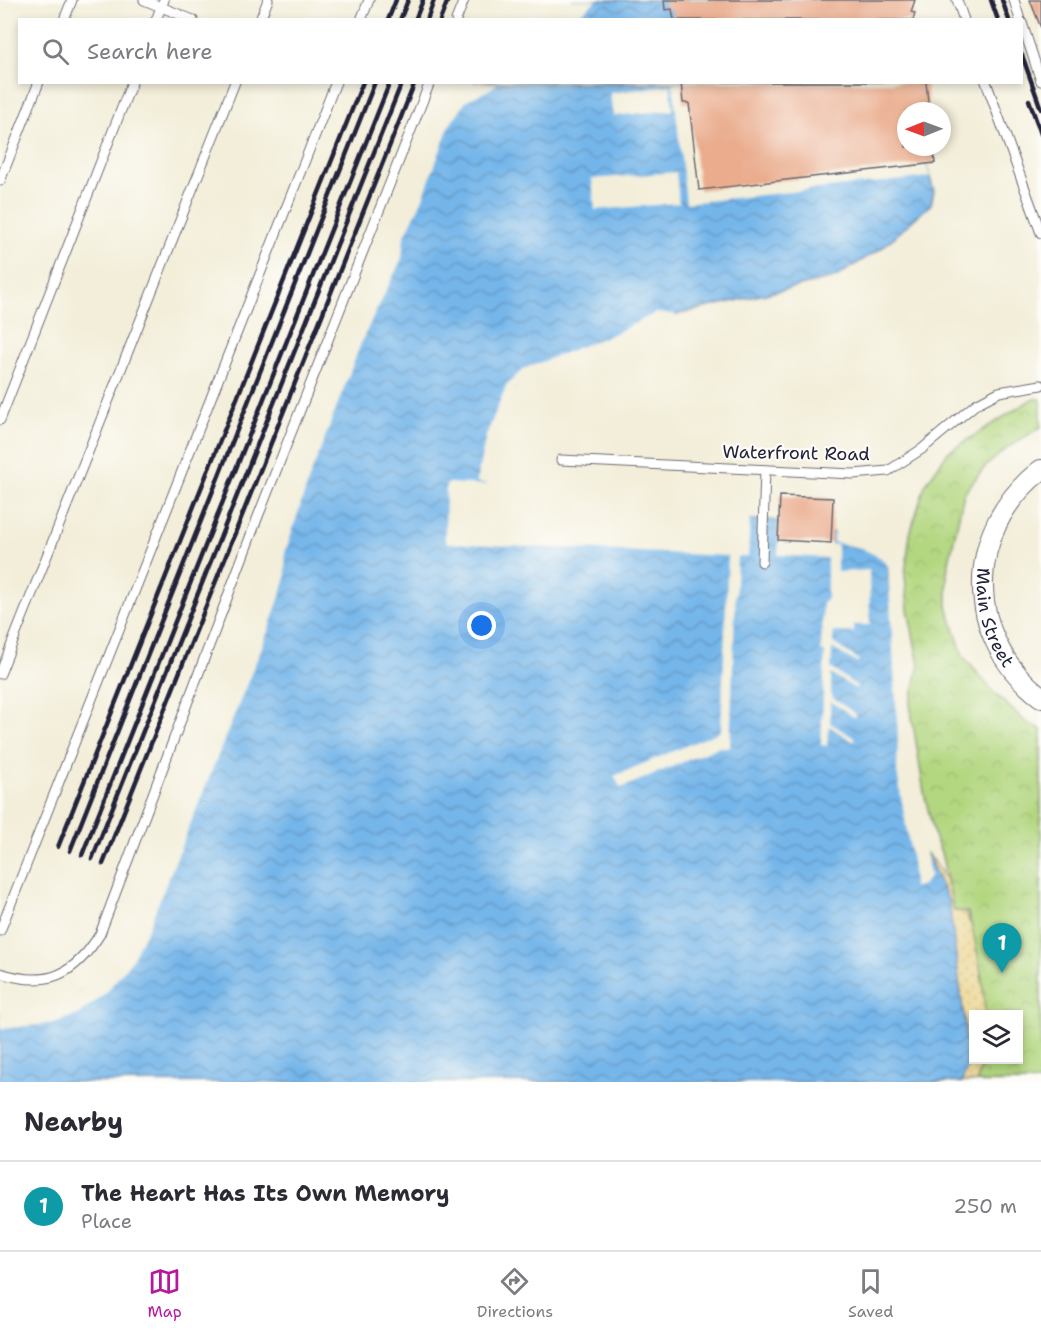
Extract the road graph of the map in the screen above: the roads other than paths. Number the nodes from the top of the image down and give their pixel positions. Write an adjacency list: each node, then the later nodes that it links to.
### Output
1 (72, 0): 9 (lane)
2 (144, 0): 8 (lane)
3 (268, 0): 12 (lane)
4 (369, 0): 13 (lane)
5 (464, 0): 14 (lane)
6 (957, 0): 15 (lane)
7 (1014, 0): 16 (lane)
8 (163, 3): 10 (lane); 11 (lane)
9 (65, 18)
10 (157, 18)
11 (189, 18)
12 (261, 18)
13 (362, 18)
14 (457, 18)
15 (962, 18)
16 (1020, 18)
17 (1023, 27): 18 (lane)
18 (1041, 81)
19 (38, 84): 25 (lane)
20 (131, 84): 28 (lane)
21 (234, 84): 33 (lane)
22 (335, 84): 35 (lane)
23 (429, 84): 36 (lane)
24 (987, 84): 26 (lane)
25 (0, 182)
26 (1041, 233)
27 (1041, 385): 30 (lane, Waterfront Road)
28 (0, 420)
29 (561, 460): 30 (lane, Waterfront Road)
30 (765, 470): 32 (lane)
31 (1041, 470): 34 (street, Main Street)
32 (762, 562)
33 (0, 674)
34 (1041, 697)
35 (0, 931)
36 (0, 973)

